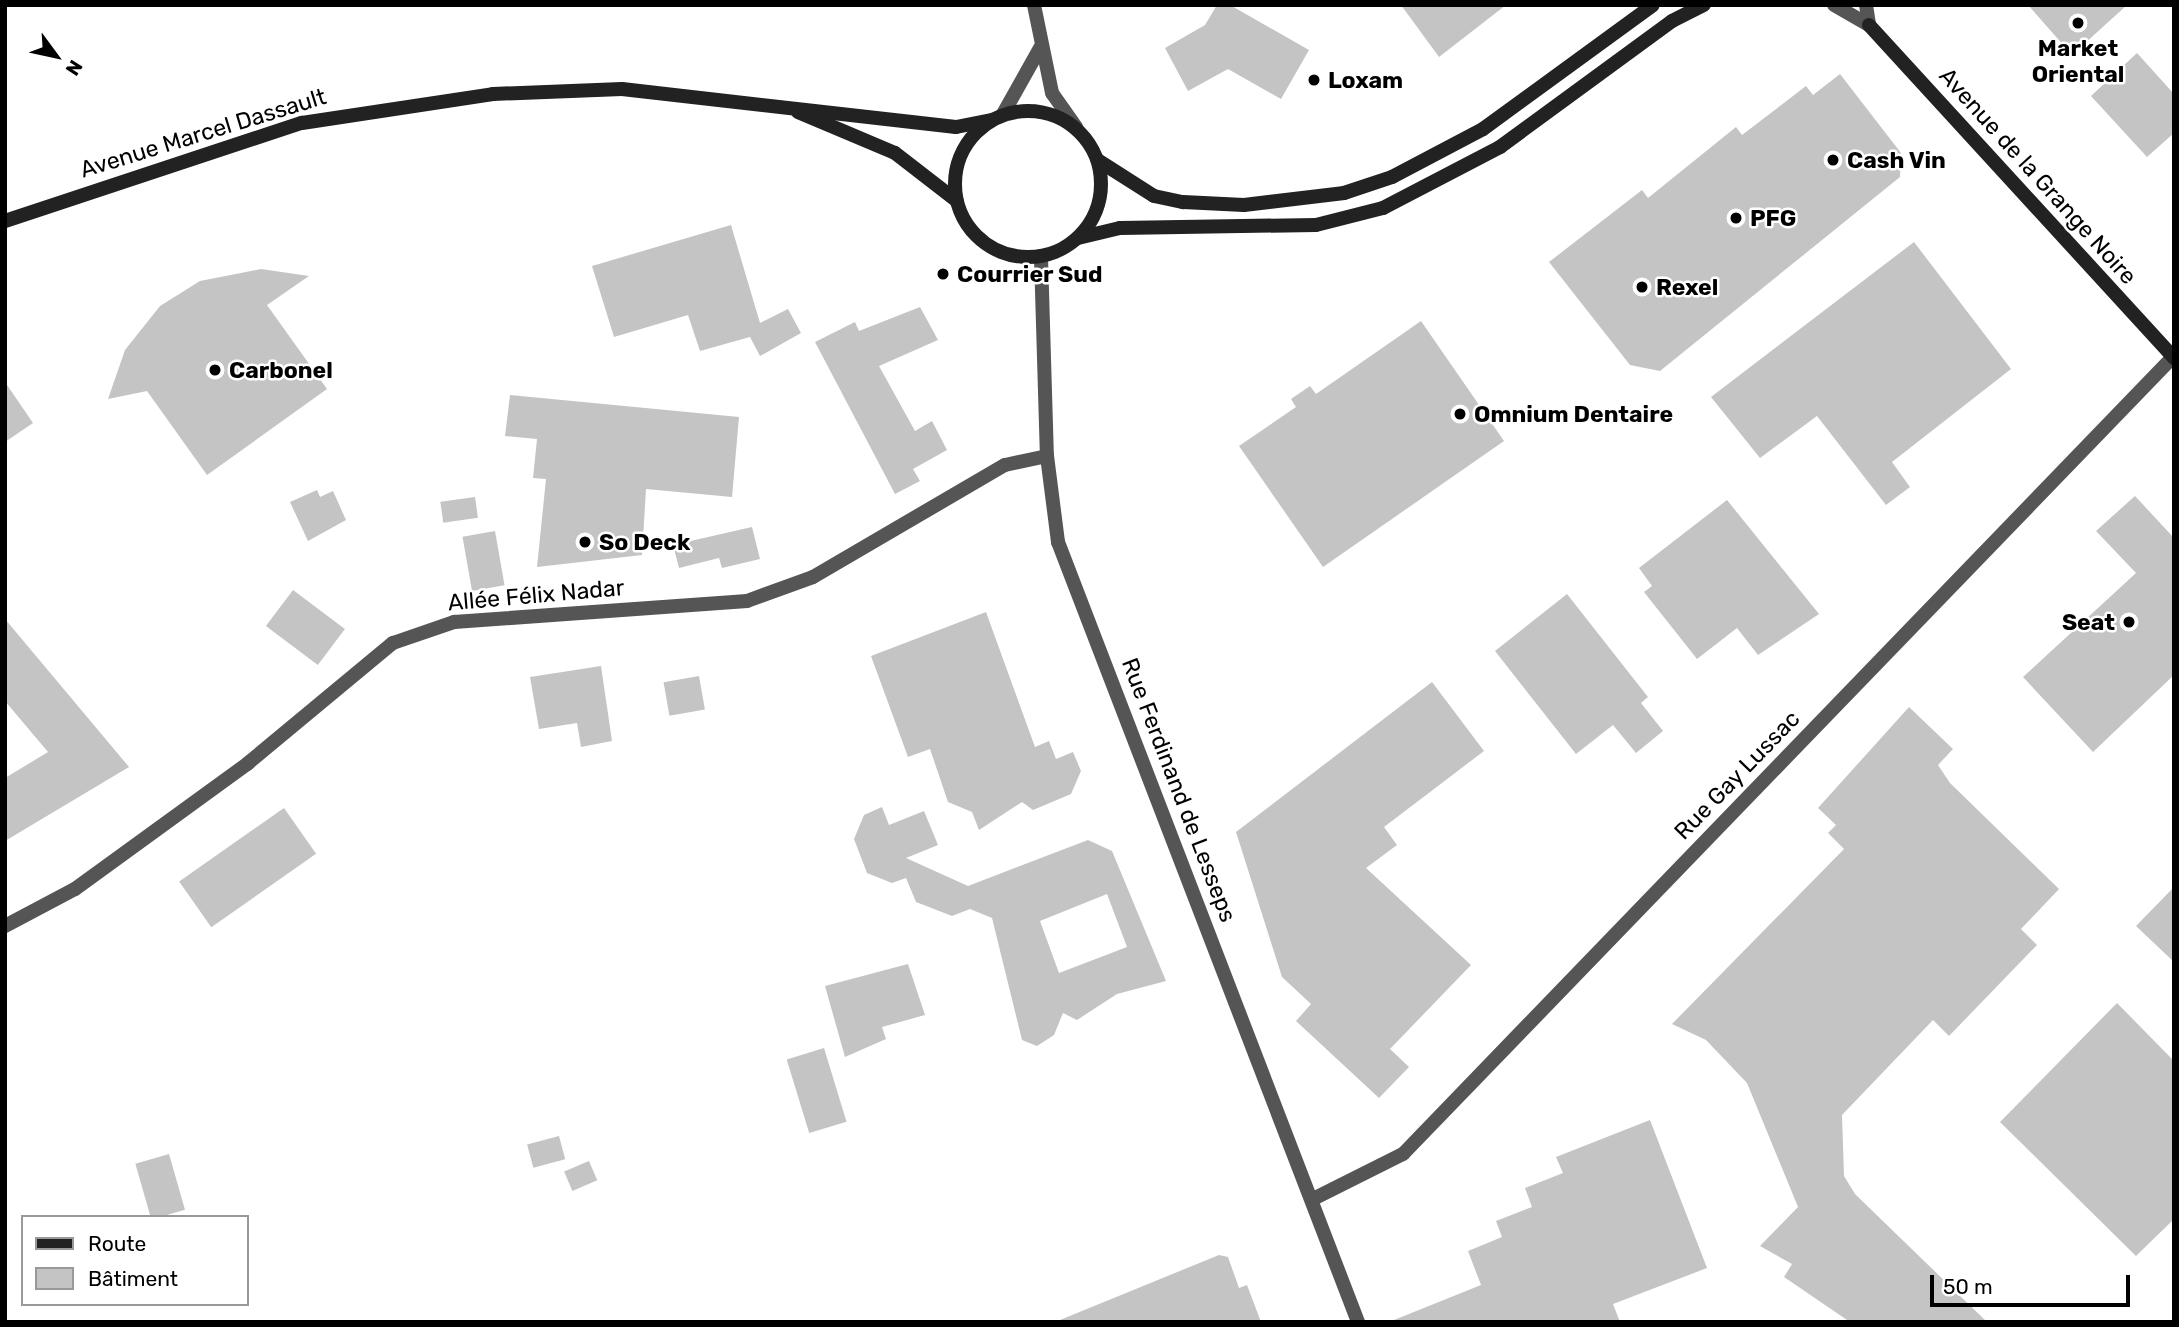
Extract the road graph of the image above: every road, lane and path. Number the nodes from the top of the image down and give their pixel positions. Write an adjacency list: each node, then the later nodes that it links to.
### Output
1 (1034, 5): 7 (street)
2 (1653, 5): 11 (main road)
3 (1704, 5): 14 (main road)
4 (1834, 5): 6 (street, Avenue de la Grange Noire)
5 (1866, 5): 6 (street)
6 (1869, 25): 16 (main road, Avenue de la Grange Noire)
7 (1041, 47): 9 (street); 10 (street)
8 (793, 110): 9 (main road, Avenue Marcel Dassault); 12 (main road, Avenue Marcel Dassault); 13 (main road, Avenue Marcel Dassault)
9 (997, 117): 10 (main road); 12 (main road)
10 (1076, 127): 11 (main road)
11 (1099, 161): 14 (main road)
12 (957, 201): 15 (main road)
13 (5, 221)
14 (1078, 238): 15 (main road)
15 (1041, 257): 17 (street, Rue Ferdinand de Lesseps)
16 (2173, 357): 19 (street, Rue Gay Lussac)
17 (1047, 456): 18 (street, Allée Félix Nadar); 19 (street, Rue Ferdinand de Lesseps)
18 (5, 926)
19 (1313, 1199): 20 (street, Rue Ferdinand de Lesseps)
20 (1359, 1322)

